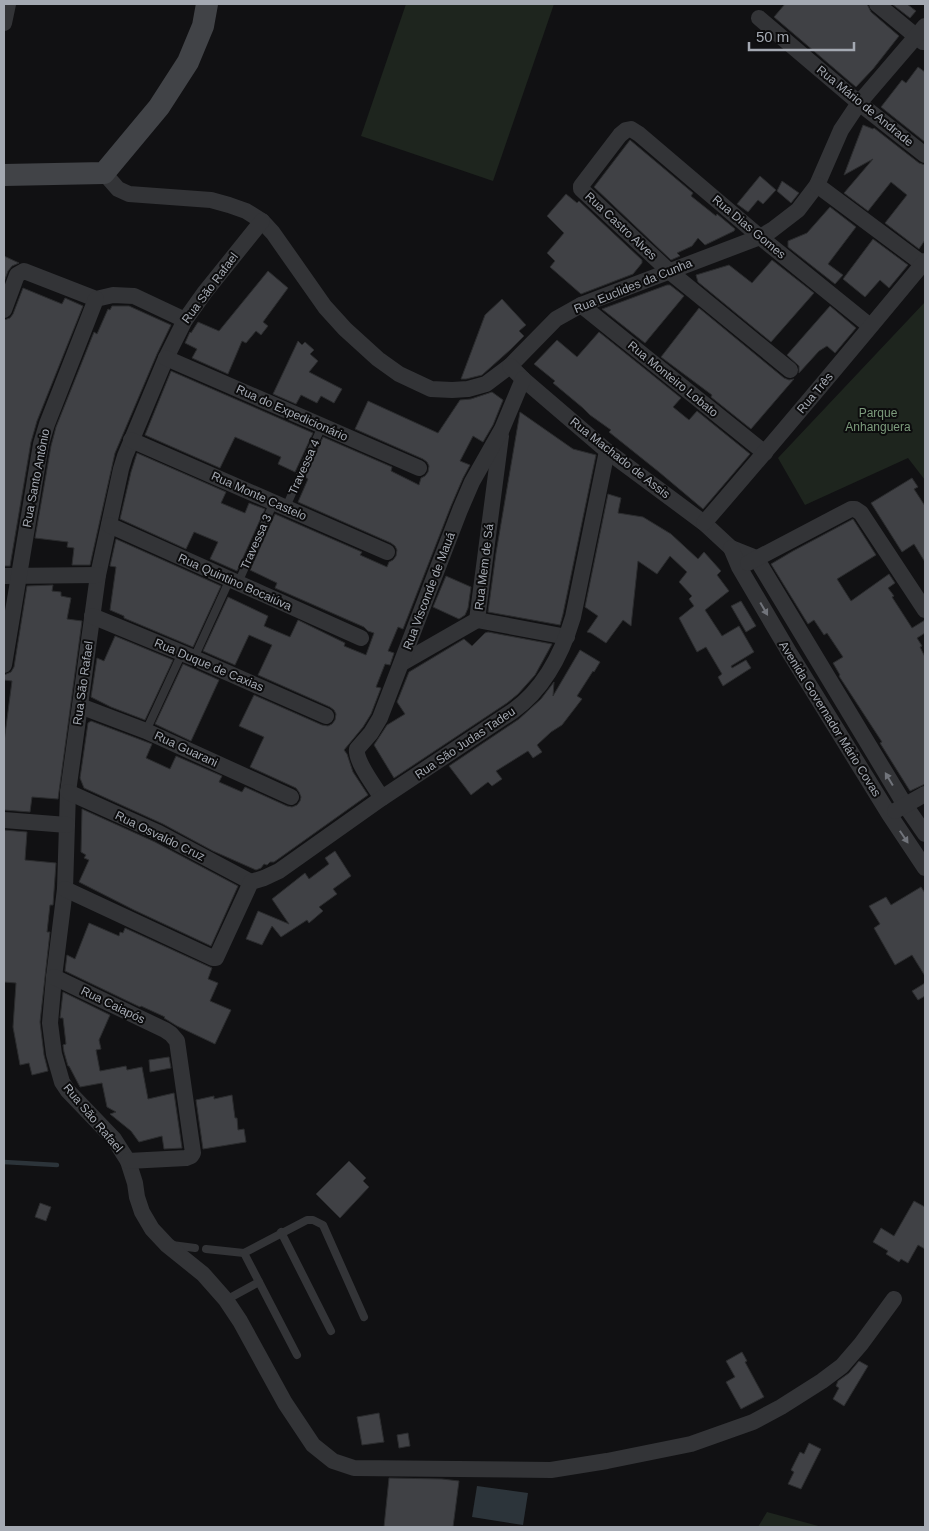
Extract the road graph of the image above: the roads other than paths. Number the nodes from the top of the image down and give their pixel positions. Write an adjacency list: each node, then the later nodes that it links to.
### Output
1 (8, 4): 5 (street)
2 (207, 4): 10 (main road)
3 (877, 4): 6 (street)
4 (759, 18): 7 (street, Rua Mário de Andrade)
5 (4, 23)
6 (922, 35): 7 (street, Rua Euclides da Cunha)
7 (859, 103): 9 (street, Rua Mário de Andrade); 12 (street, Rua Euclides da Cunha)
8 (628, 129): 14 (street, Rua Dias Gomes); 16 (street, Rua Castro Alves)
9 (925, 155)
10 (104, 173): 11 (main road); 13 (street, Rua Euclides da Cunha)
11 (4, 175)
12 (817, 184): 14 (street, Rua Euclides da Cunha); 15 (street)
13 (262, 221): 20 (street, Rua São Rafael); 23 (street, Rua Euclides da Cunha)
14 (760, 237): 16 (street, Rua Euclides da Cunha); 21 (street, Rua Dias Gomes)
15 (924, 263): 21 (street, Rua Três)
16 (669, 271): 18 (street, Rua Euclides da Cunha); 24 (street, Rua Castro Alves)
17 (96, 299): 19 (street); 20 (street); 39 (street, Rua Santo Antônio)
18 (581, 305): 23 (street, Rua Euclides da Cunha); 30 (street, Rua Monteiro Lobato)
19 (4, 310)
20 (185, 320): 22 (street, Rua São Rafael)
21 (870, 326): 30 (street, Rua Três)
22 (166, 358): 26 (street, Rua do Expedicionário); 28 (street, Rua São Rafael)
23 (510, 366): 25 (street, Rua Machado de Assis)
24 (790, 370)
25 (523, 379): 27 (street, Rua Visconde de Mauá); 29 (street, Rua Machado de Assis)
26 (322, 426): 31 (street, Rua do Expedicionário); 32 (lane, Travessa 4)
27 (502, 429): 44 (street, Rua Mem de Sá); 49 (street, Rua Visconde de Mauá)
28 (131, 440): 32 (street, Rua Monte Castelo); 34 (street, Rua São Rafael)
29 (607, 451): 33 (street, Rua Machado de Assis); 45 (street, Rua São Judas Tadeu)
30 (764, 453): 33 (street, Rua Três)
31 (419, 468)
32 (280, 505): 36 (street, Rua Monte Castelo); 41 (lane, Travessa 3)
33 (704, 523): 35 (street, Rua Machado de Assis)
34 (109, 525): 40 (street, Rua São Rafael); 41 (street, Rua Quintino Bocaiúva)
35 (731, 548): 37 (street, Rua Machado de Assis); 38 (street, Rua Machado de Assis)
36 (387, 552)
37 (756, 558): 38 (street); 42 (street); 51 (street, Avenida Governador Mário Covas)
38 (739, 567): 52 (street, Avenida Governador Mário Covas, one-way to 52)
39 (11, 575): 40 (street); 48 (street, Rua Santo Antônio)
40 (98, 575): 43 (street, Rua São Rafael)
41 (234, 581): 46 (street, Rua Quintino Bocaiúva); 47 (lane, Travessa 3)
42 (925, 610)
43 (92, 616): 47 (street, Rua Duque de Caxias); 53 (street, Rua São Rafael)
44 (477, 620): 45 (street); 49 (street, Rua Mem de Sá)
45 (567, 637): 59 (street, Rua São Judas Tadeu)
46 (361, 638)
47 (188, 655): 54 (street, Rua Duque de Caxias); 55 (lane, Travessa 3)
48 (4, 661): 50 (street, Rua Santo Antônio)
49 (402, 663): 59 (street, Rua Visconde de Mauá)
50 (4, 665)
51 (831, 684): 52 (street); 60 (street, Avenida Governador Mário Covas, one-way to 51)
52 (816, 694): 61 (street, Avenida Governador Mário Covas)
53 (80, 706): 55 (street, Rua Guarani); 56 (street, Rua São Rafael)
54 (326, 716)
55 (146, 731): 58 (street, Rua Guarani)
56 (68, 792): 63 (street, Rua São Rafael); 66 (street, Rua Osvaldo Cruz)
57 (925, 794): 60 (street)
58 (291, 797)
59 (382, 798): 66 (street, Rua São Judas Tadeu)
60 (905, 805): 61 (street); 64 (street, Avenida Governador Mário Covas)
61 (889, 814): 65 (street, Avenida Governador Mário Covas, one-way to 65)
62 (4, 820): 63 (street)
63 (67, 825): 67 (street, Rua São Rafael)
64 (925, 834)
65 (925, 868)
66 (251, 882): 67 (street)
67 (65, 889): 68 (street, Rua São Rafael)
68 (54, 977): 69 (street, Rua São Rafael); 69 (street, Rua Caiapós)
69 (128, 1161): 71 (street, Rua São Rafael)
70 (281, 1232): 74 (lane); 78 (lane); 79 (lane)
71 (167, 1245): 72 (lane); 77 (street, Rua São Rafael)
72 (195, 1248)
73 (206, 1249): 74 (lane)
74 (244, 1253): 75 (lane)
75 (259, 1282): 77 (lane); 80 (lane)
76 (894, 1299): 77 (street, Rua São Rafael)
77 (226, 1300)
78 (364, 1317)
79 (332, 1331)
80 (297, 1356)

